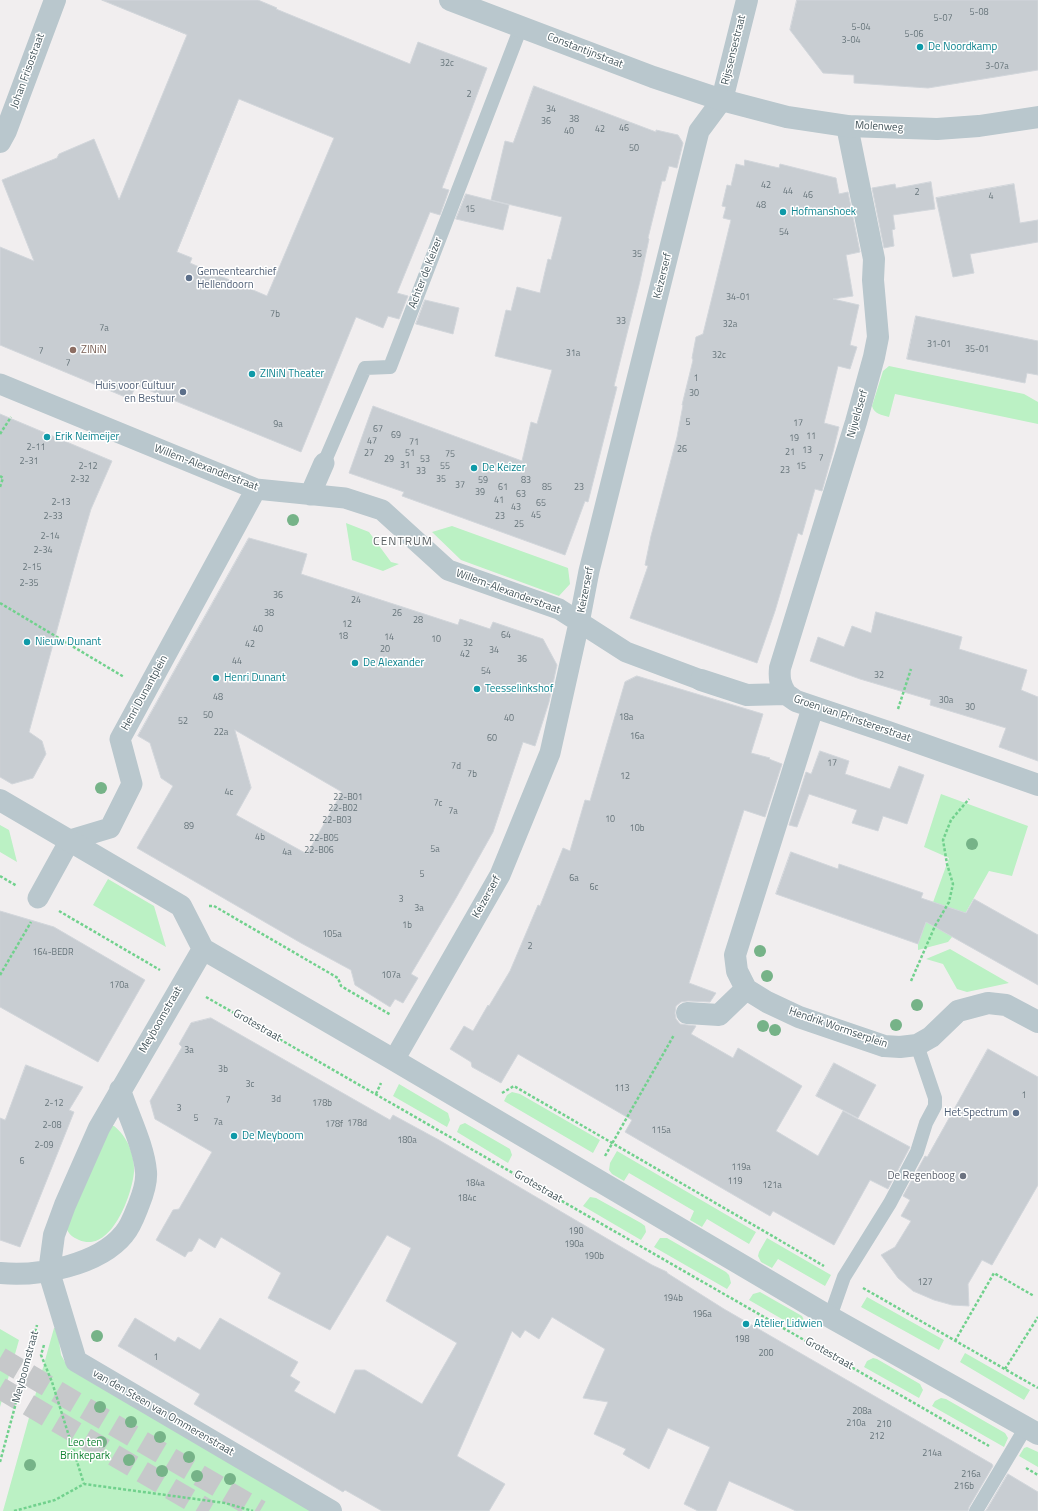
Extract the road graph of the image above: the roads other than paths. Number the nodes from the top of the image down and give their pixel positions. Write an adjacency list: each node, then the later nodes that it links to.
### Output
1 (55, 0): 8 (street, Johan Frisostraat)
2 (450, 0): 4 (street, Constantijnstraat)
3 (747, 0): 5 (street, Rijssensestraat)
4 (521, 26): 5 (street, Constantijnstraat); 10 (lane, Achter de Keizer)
5 (722, 100): 7 (street, Molenweg); 13 (street, Keizerserf)
6 (1038, 117): 7 (street, Molenweg)
7 (847, 126): 15 (street, Nijveldserf)
8 (0, 142)
9 (0, 384): 11 (street, Willem-Alexanderstraat)
10 (324, 463): 12 (street, Achter de Keizer)
11 (256, 489): 12 (street, Willem-Alexanderstraat); 19 (street, Henri Dunantplein)
12 (310, 495): 13 (street, Willem-Alexanderstraat)
13 (580, 623): 14 (street, Groen van Prinstererstraat); 26 (street, Keizerserf)
14 (701, 680): 15 (street, Groen van Prinstererstraat)
15 (786, 694): 16 (street, Groen van Prinstererstraat)
16 (813, 707): 17 (street, Groen van Prinstererstraat); 22 (street, Hendrik Wormserplein)
17 (1038, 785)
18 (0, 800): 19 (street)
19 (70, 840): 20 (street); 21 (street)
20 (40, 900)
21 (202, 949): 26 (street); 27 (street, Meyboomstraat)
22 (746, 988): 23 (street); 25 (street, Hendrik Wormserplein)
23 (687, 1013)
24 (1038, 1022): 25 (street, Hendrik Wormserplein)
25 (917, 1045): 30 (lane)
26 (394, 1060): 30 (street)
27 (120, 1090): 28 (street, Meyboomstraat); 28 (street)
28 (49, 1272): 29 (street); 32 (street, van den Steen van Ommerenstraat)
29 (0, 1273)
30 (830, 1317): 31 (street)
31 (1032, 1430): 33 (lane)
32 (331, 1511)
33 (976, 1511)

